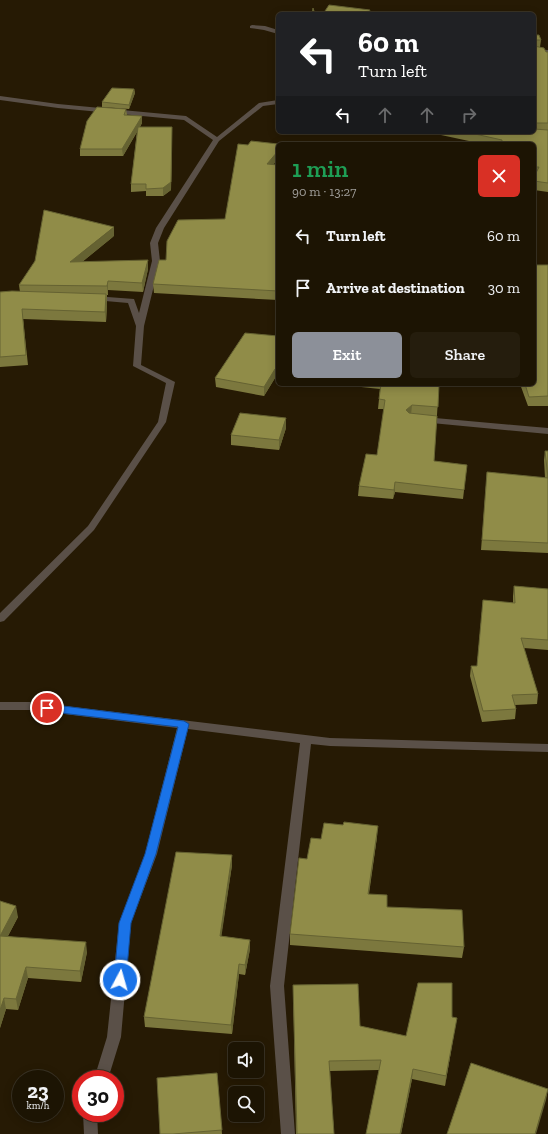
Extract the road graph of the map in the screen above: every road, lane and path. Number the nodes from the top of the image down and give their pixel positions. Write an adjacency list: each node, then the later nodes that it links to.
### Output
1 (252, 27): 2 (street)
2 (276, 31)
3 (536, 51): 4 (street)
4 (548, 52)
5 (0, 98): 7 (street)
6 (276, 102): 7 (street)
7 (217, 140): 9 (street)
8 (85, 298): 9 (street)
9 (140, 326): 12 (street)
10 (411, 419): 11 (street)
11 (548, 430)
12 (0, 619)
13 (0, 706): 14 (street)
14 (184, 724): 15 (street); 17 (street)
15 (306, 739): 16 (street); 20 (street)
16 (548, 748)
17 (104, 1070)
18 (90, 1122): 19 (street)
19 (91, 1134)
20 (288, 1134)

